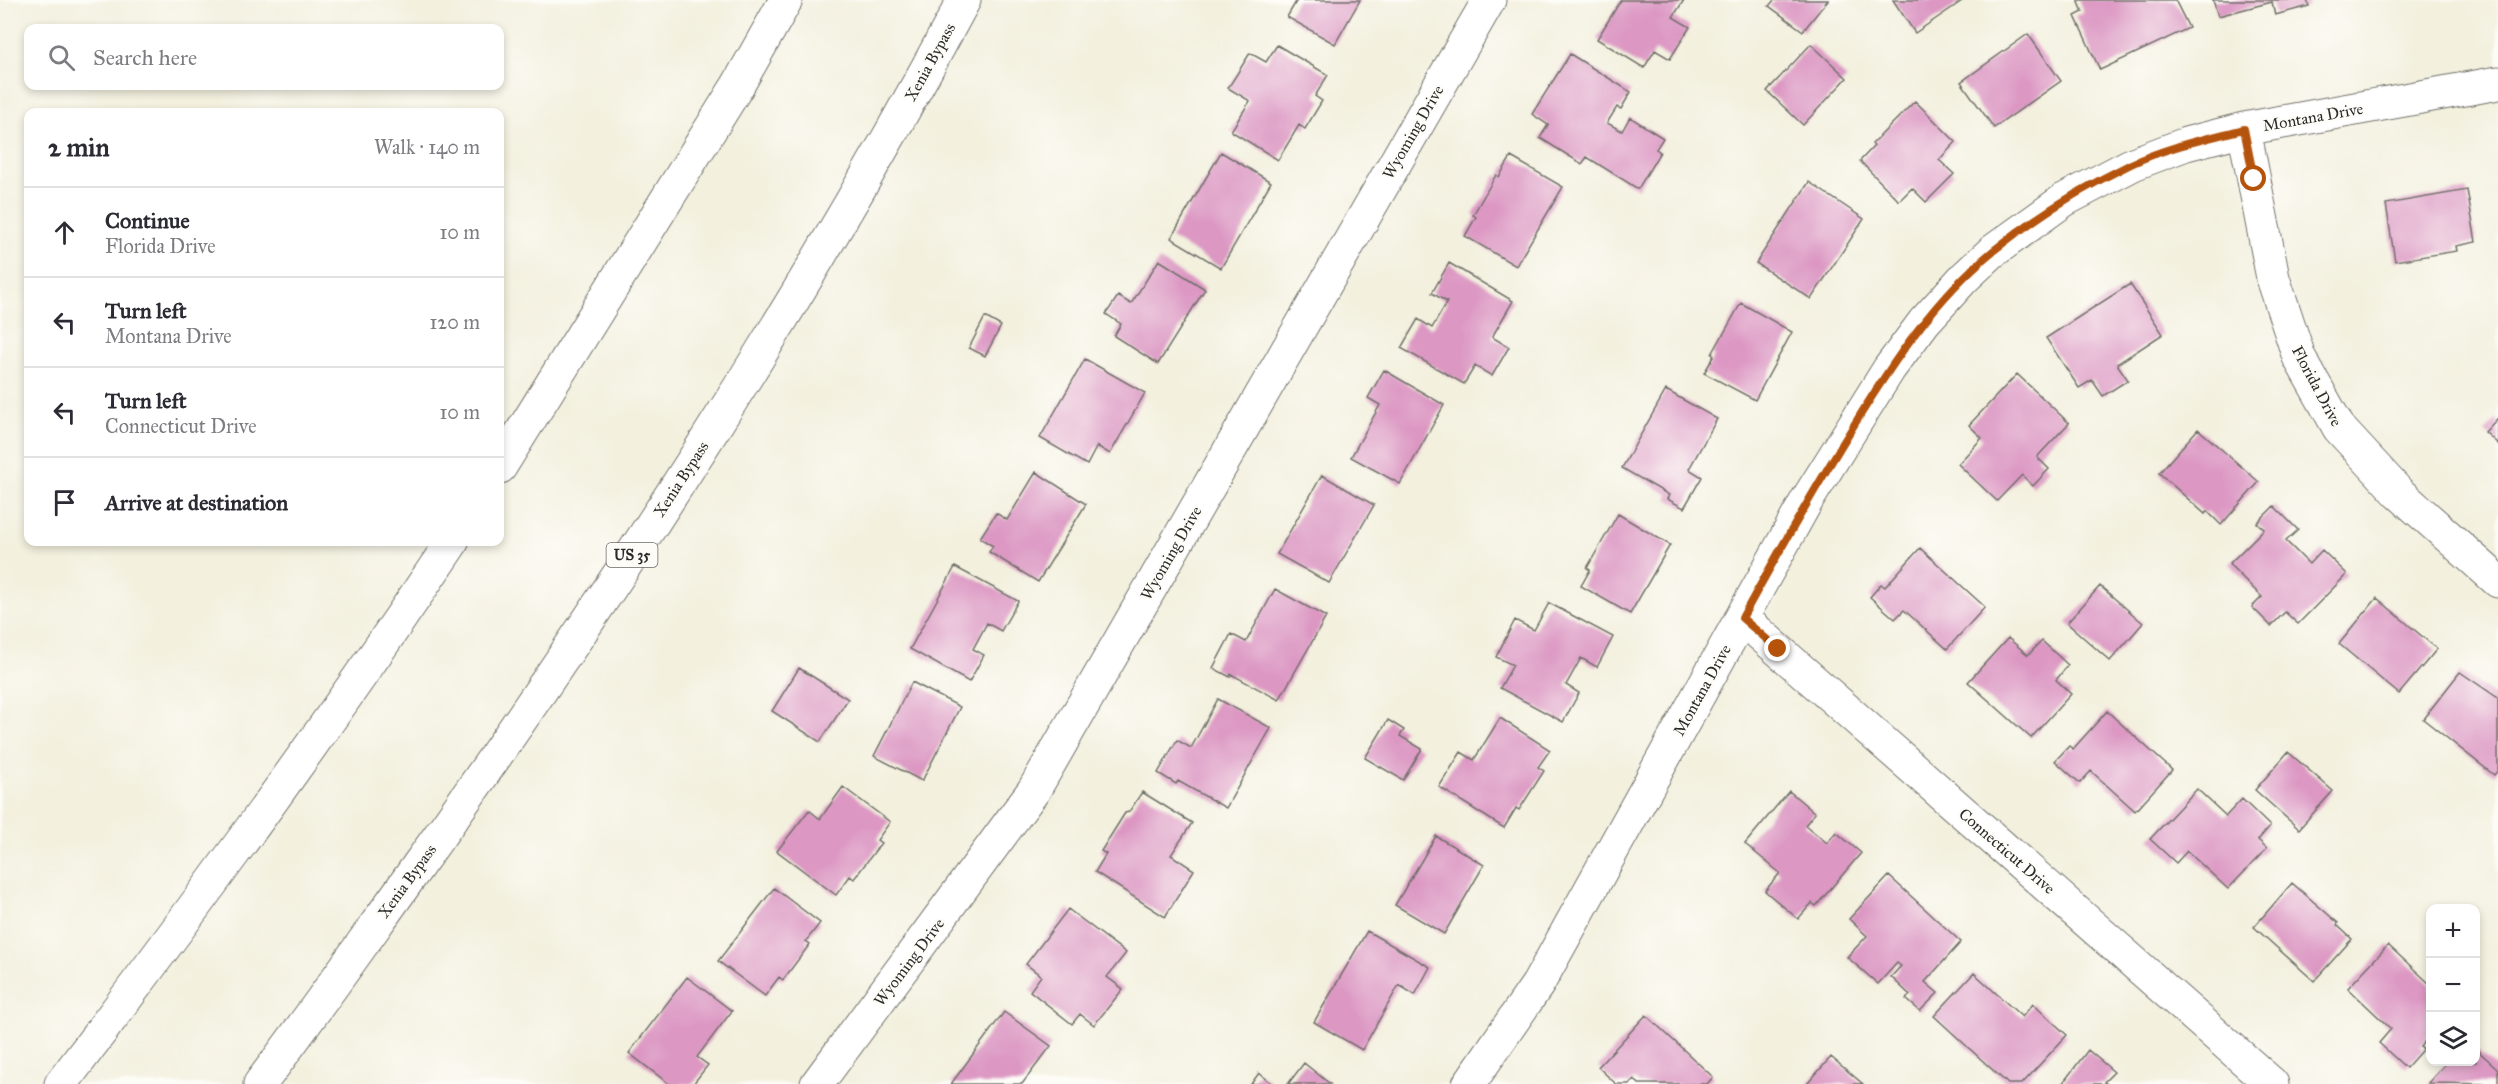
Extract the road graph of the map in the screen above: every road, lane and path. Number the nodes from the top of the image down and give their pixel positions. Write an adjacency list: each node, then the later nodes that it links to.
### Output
1 (786, 0): 6 (main road)
2 (964, 0): 11 (main road, Xenia Bypass / US 35)
3 (1489, 0): 12 (main road, Wyoming Drive)
4 (2498, 83): 5 (main road, Montana Drive)
5 (2244, 129): 8 (main road, Florida Drive); 9 (main road, Montana Drive)
6 (504, 461)
7 (449, 546): 10 (main road)
8 (2498, 580)
9 (1742, 618): 13 (main road, Montana Drive); 14 (main road, Connecticut Drive)
10 (61, 1084)
11 (260, 1084)
12 (818, 1084)
13 (1469, 1084)
14 (2272, 1084)

